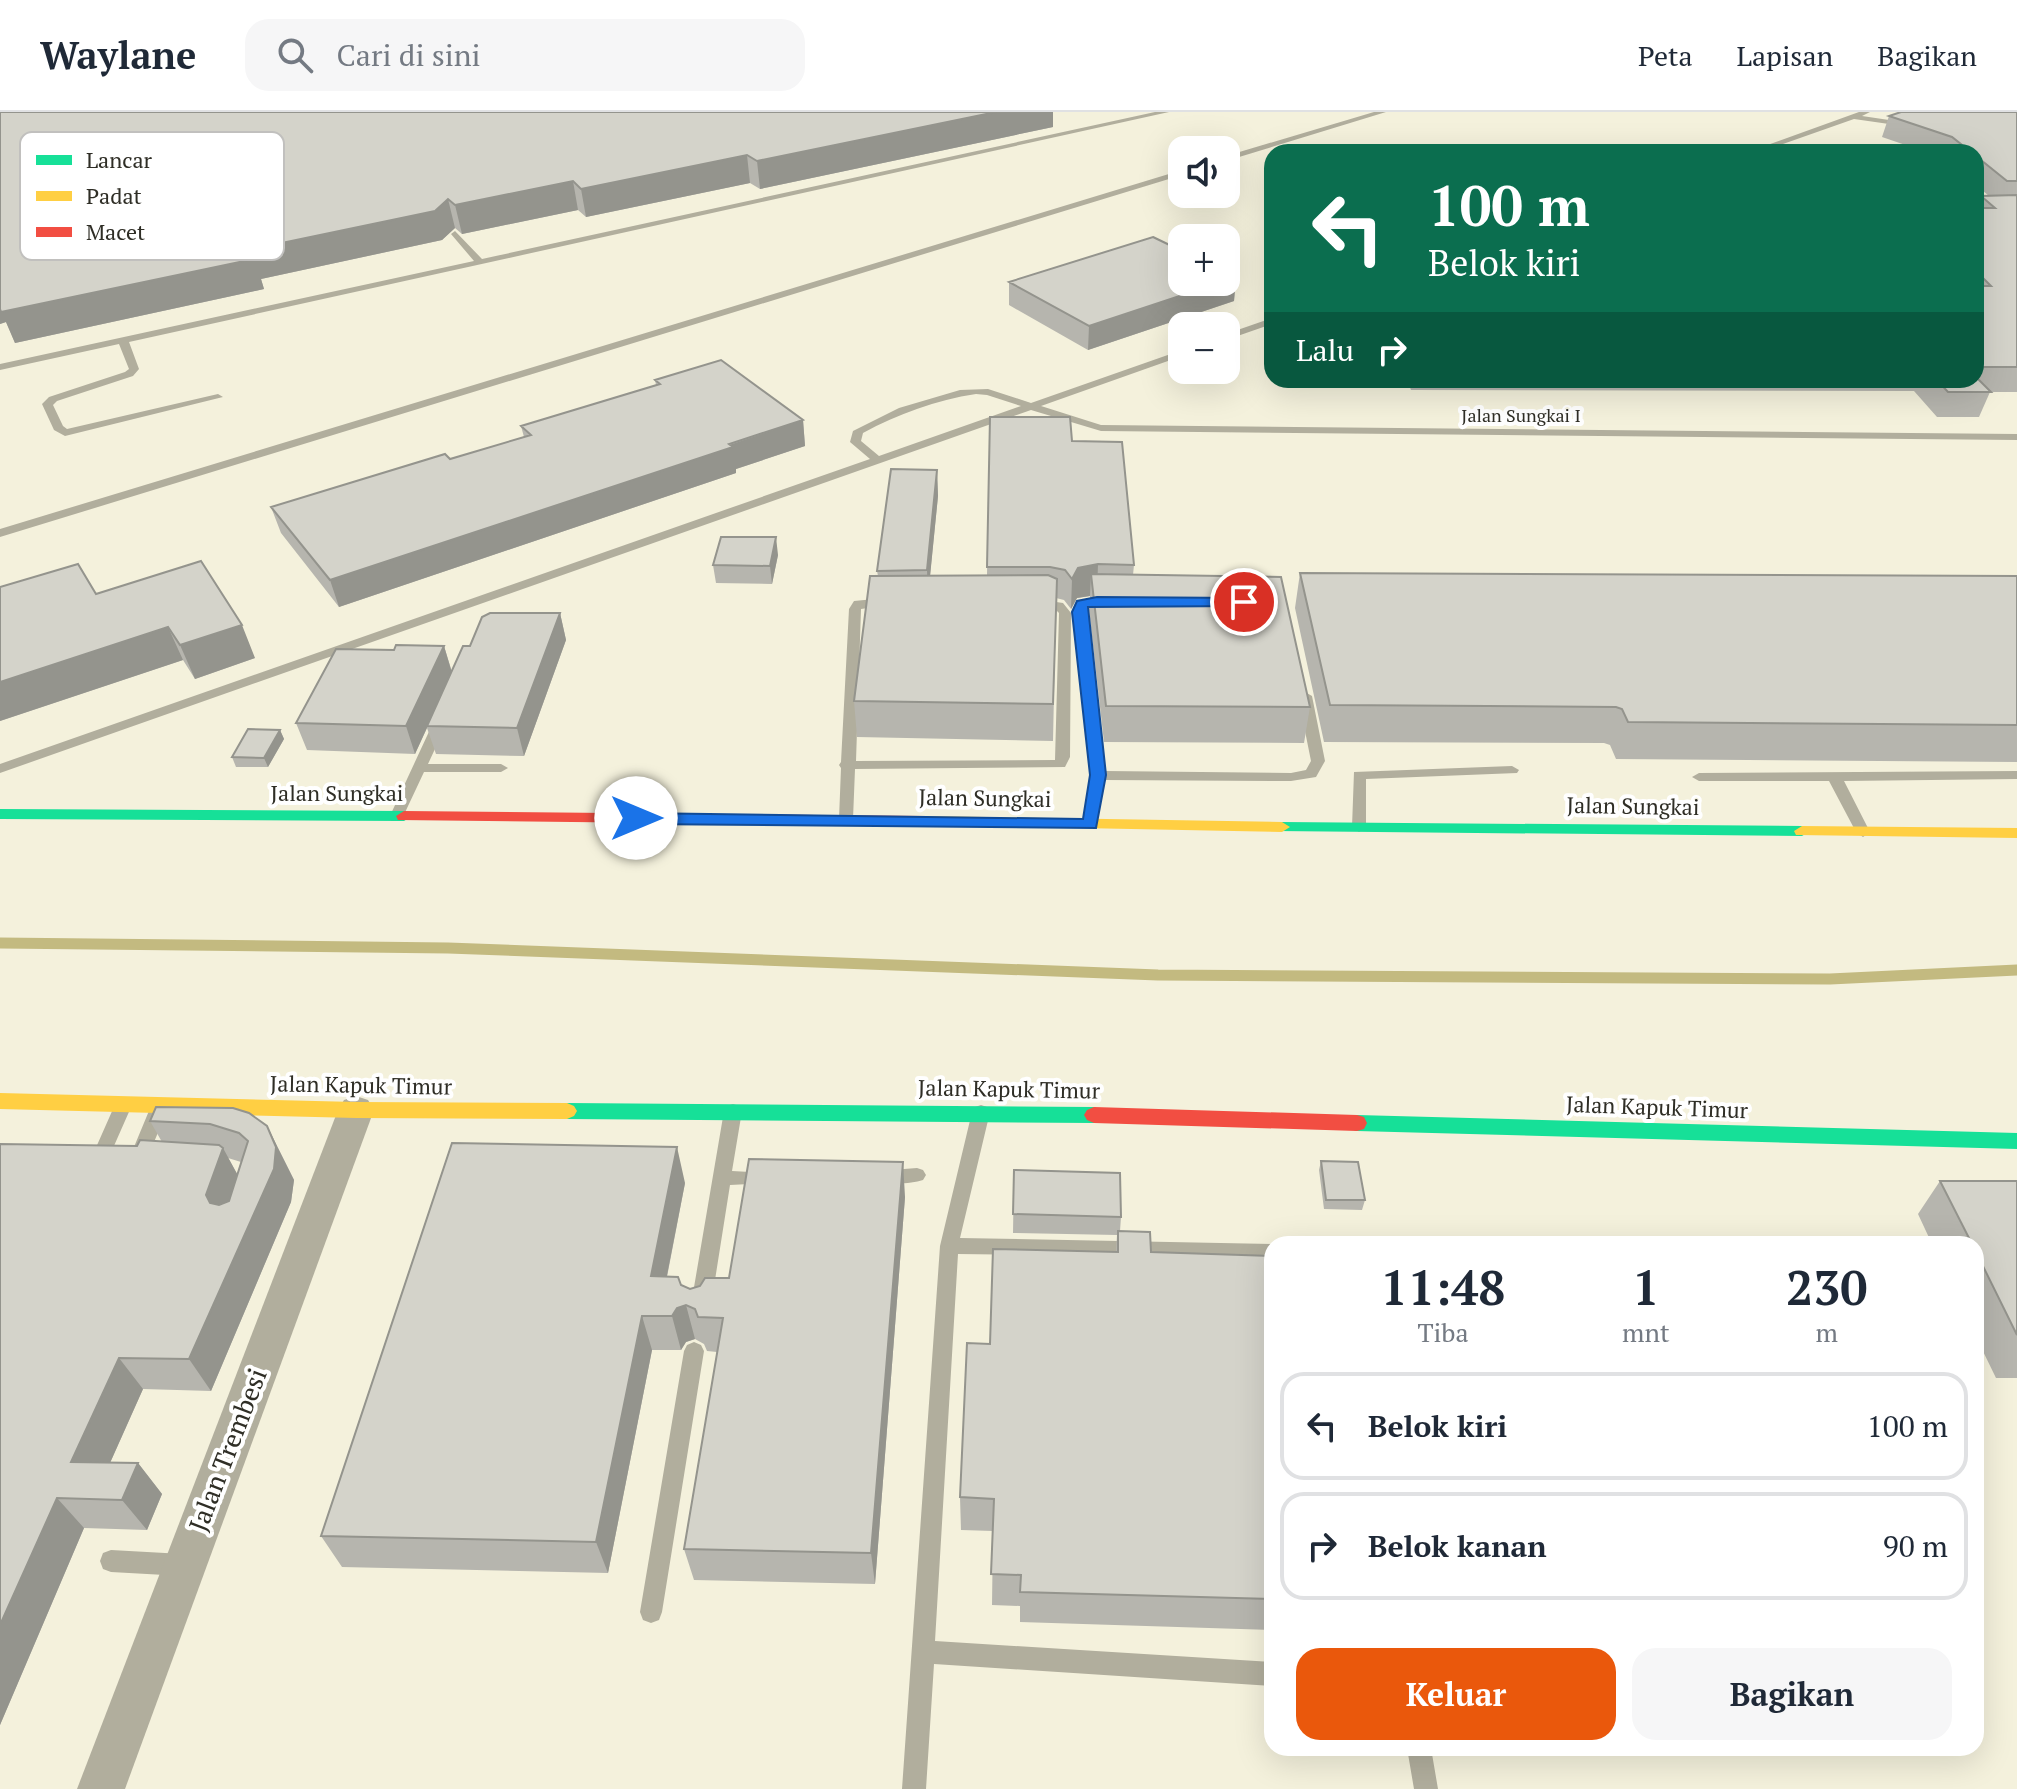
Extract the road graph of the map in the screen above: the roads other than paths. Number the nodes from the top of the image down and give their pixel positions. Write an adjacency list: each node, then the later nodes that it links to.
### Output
1 (1165, 112): 12 (lane)
2 (1382, 112): 6 (lane)
3 (1866, 112): 5 (lane)
4 (1920, 112): 5 (lane)
5 (1854, 116): 7 (lane)
6 (1276, 144)
7 (1775, 144)
8 (1264, 148): 9 (lane)
9 (1240, 155)
10 (1168, 176): 22 (lane)
11 (455, 234): 12 (lane)
12 (480, 262): 15 (lane)
13 (1264, 324): 14 (lane)
14 (1240, 332)
15 (123, 340): 17 (lane); 18 (lane)
16 (1168, 358): 19 (lane)
17 (0, 367)
18 (218, 397)
19 (1029, 407): 20 (lane, Jalan Sungkai I); 21 (lane); 21 (lane, Jalan Sungkai I)
20 (2017, 437)
21 (878, 460): 31 (lane)
22 (0, 533)
23 (1126, 601): 33 (lane)
24 (898, 602): 28 (lane)
25 (1019, 603): 28 (lane)
26 (1303, 686): 33 (lane)
27 (445, 713): 29 (lane)
28 (846, 765): 39 (lane)
29 (421, 768): 30 (lane); 38 (lane)
30 (501, 768)
31 (0, 769)
32 (1512, 770): 41 (lane)
33 (1098, 775): 40 (lane)
34 (2017, 775): 35 (lane)
35 (1834, 776): 36 (lane); 42 (lane)
36 (1699, 777)
37 (0, 814): 38 (street, Jalan Sungkai)
38 (396, 818): 39 (street, Jalan Sungkai)
39 (846, 819): 40 (street, Jalan Sungkai)
40 (1090, 825): 41 (street, Jalan Sungkai)
41 (1359, 827): 42 (street, Jalan Sungkai)
42 (1863, 832): 43 (street, Jalan Sungkai)
43 (2017, 833)
44 (0, 1101): 45 (street, Jalan Kapuk Timur)
45 (124, 1104): 46 (street, Jalan Kapuk Timur); 51 (lane)
46 (161, 1105): 47 (street, Jalan Kapuk Timur); 52 (lane)
47 (356, 1110): 48 (street, Jalan Kapuk Timur); 62 (street, Jalan Trembesi)
48 (733, 1111): 49 (street, Jalan Kapuk Timur); 56 (lane)
49 (981, 1112): 50 (street, Jalan Kapuk Timur); 57 (lane)
50 (2017, 1141)
51 (72, 1158)
52 (151, 1165)
53 (917, 1175): 54 (lane)
54 (857, 1176)
55 (782, 1177): 56 (lane)
56 (722, 1178): 59 (lane)
57 (949, 1246): 58 (lane); 64 (lane)
58 (1264, 1250)
59 (700, 1312)
60 (694, 1351): 63 (lane)
61 (111, 1561): 62 (lane)
62 (185, 1565): 67 (street, Jalan Trembesi)
63 (651, 1612)
64 (925, 1652): 65 (lane); 68 (lane)
65 (1264, 1673)
66 (1420, 1756): 69 (lane)
67 (101, 1789)
68 (914, 1789)
69 (1426, 1789)

